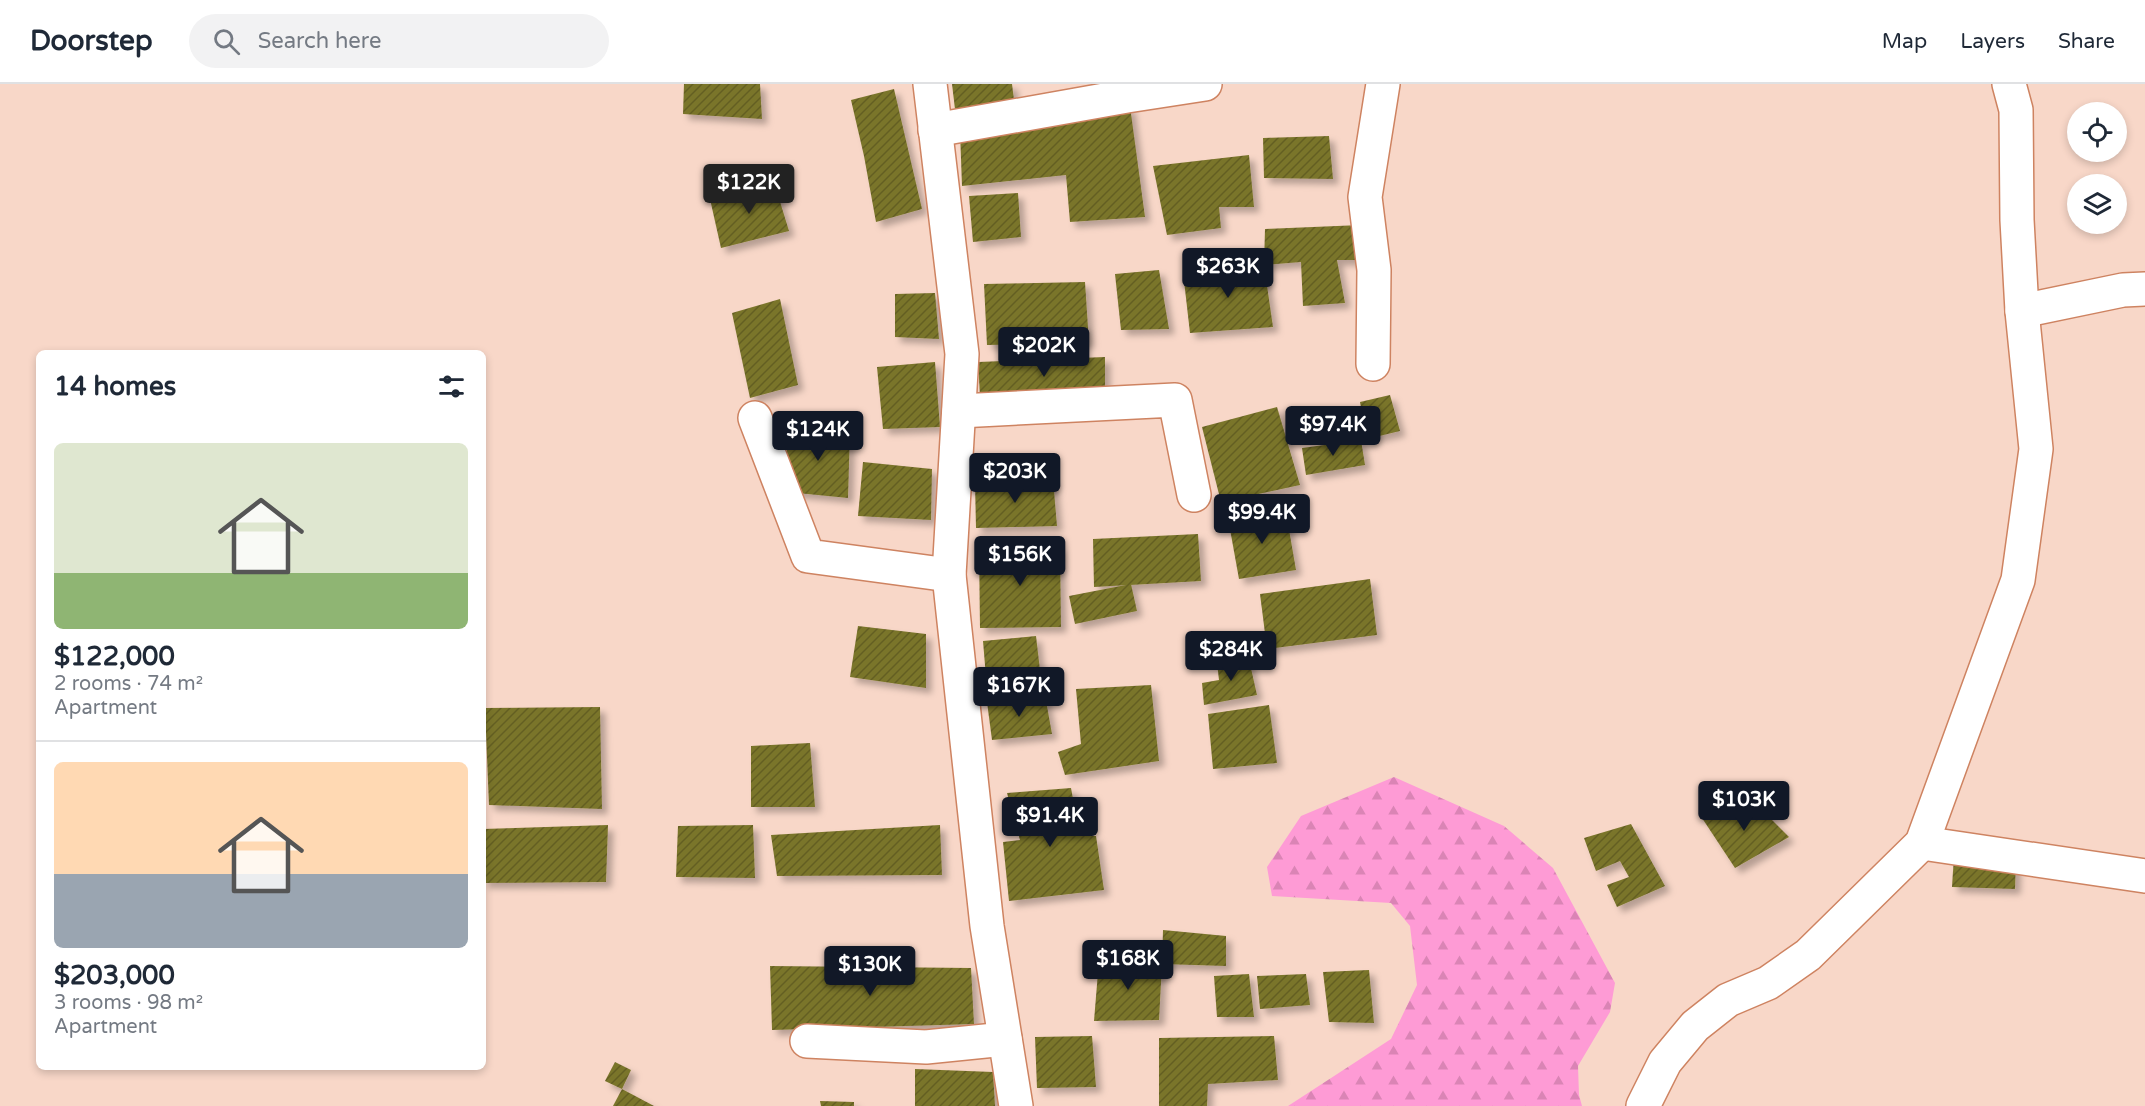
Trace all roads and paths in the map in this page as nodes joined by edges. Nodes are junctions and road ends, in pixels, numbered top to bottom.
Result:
1 (930, 84) edge
2 (1205, 84) edge
3 (1383, 84) edge
4 (2009, 84) edge
5 (935, 130) junction
6 (2145, 289) edge
7 (2022, 311) junction
8 (1373, 364) dead end
9 (959, 411) junction
10 (755, 418) dead end
11 (1194, 495) dead end
12 (949, 574) junction
13 (1922, 843) junction
14 (2145, 876) edge
15 (1005, 1040) junction
16 (807, 1041) dead end
17 (1016, 1106) edge
18 (1643, 1106) edge

1 - 5 street
2 - 5 street
3 - 8 street
4 - 7 street
5 - 9 street
6 - 7 street
7 - 13 street
9 - 11 street
9 - 12 street
10 - 12 street
12 - 15 street
13 - 14 street
13 - 18 street
15 - 16 street
15 - 17 street

